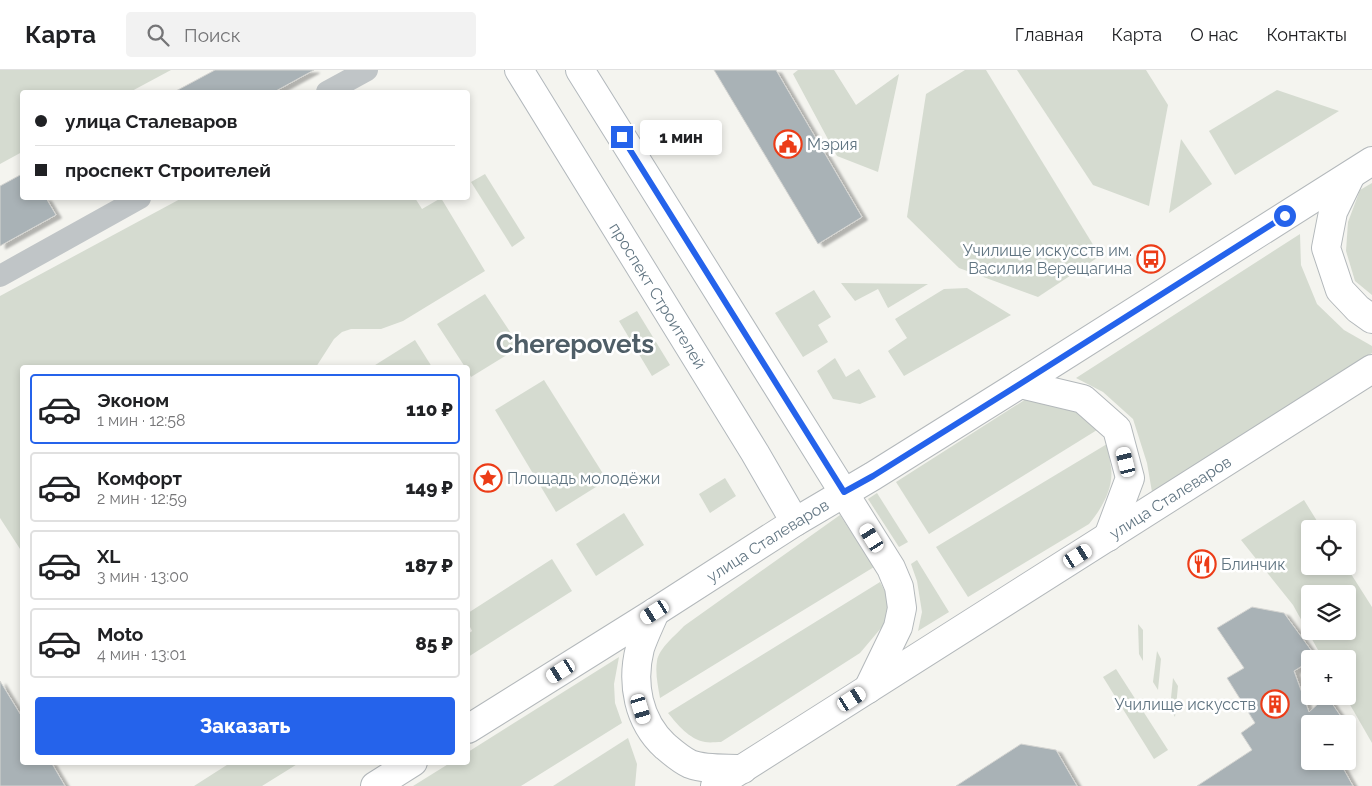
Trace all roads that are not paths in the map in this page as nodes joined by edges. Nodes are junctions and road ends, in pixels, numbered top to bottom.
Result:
1 (367, 70) edge
2 (519, 70) edge
3 (580, 70) edge
4 (331, 90) edge
5 (1361, 168) edge
6 (136, 200) edge
7 (0, 276) edge
8 (1372, 319) edge
9 (1372, 369) edge
10 (1020, 384) junction
11 (844, 492) junction
12 (795, 522) junction
13 (1108, 537) junction
14 (655, 612) junction
15 (868, 689) junction
16 (470, 728) edge
17 (408, 765) edge
18 (743, 769) junction
19 (375, 786) edge
20 (716, 786) edge

1 - 4 street
2 - 12 main road, проспект Строителей
3 - 11 main road
5 - 8 main road
5 - 10 main road, улица Сталеваров
6 - 7 street
9 - 13 main road, улица Сталеваров
10 - 11 main road, улица Сталеваров
10 - 13 main road
11 - 12 main road, улица Сталеваров
11 - 15 main road
12 - 14 main road, улица Сталеваров
13 - 15 main road, улица Сталеваров
14 - 16 main road, улица Сталеваров
14 - 18 main road
15 - 18 main road, улица Сталеваров
17 - 19 main road
18 - 20 main road, улица Сталеваров

